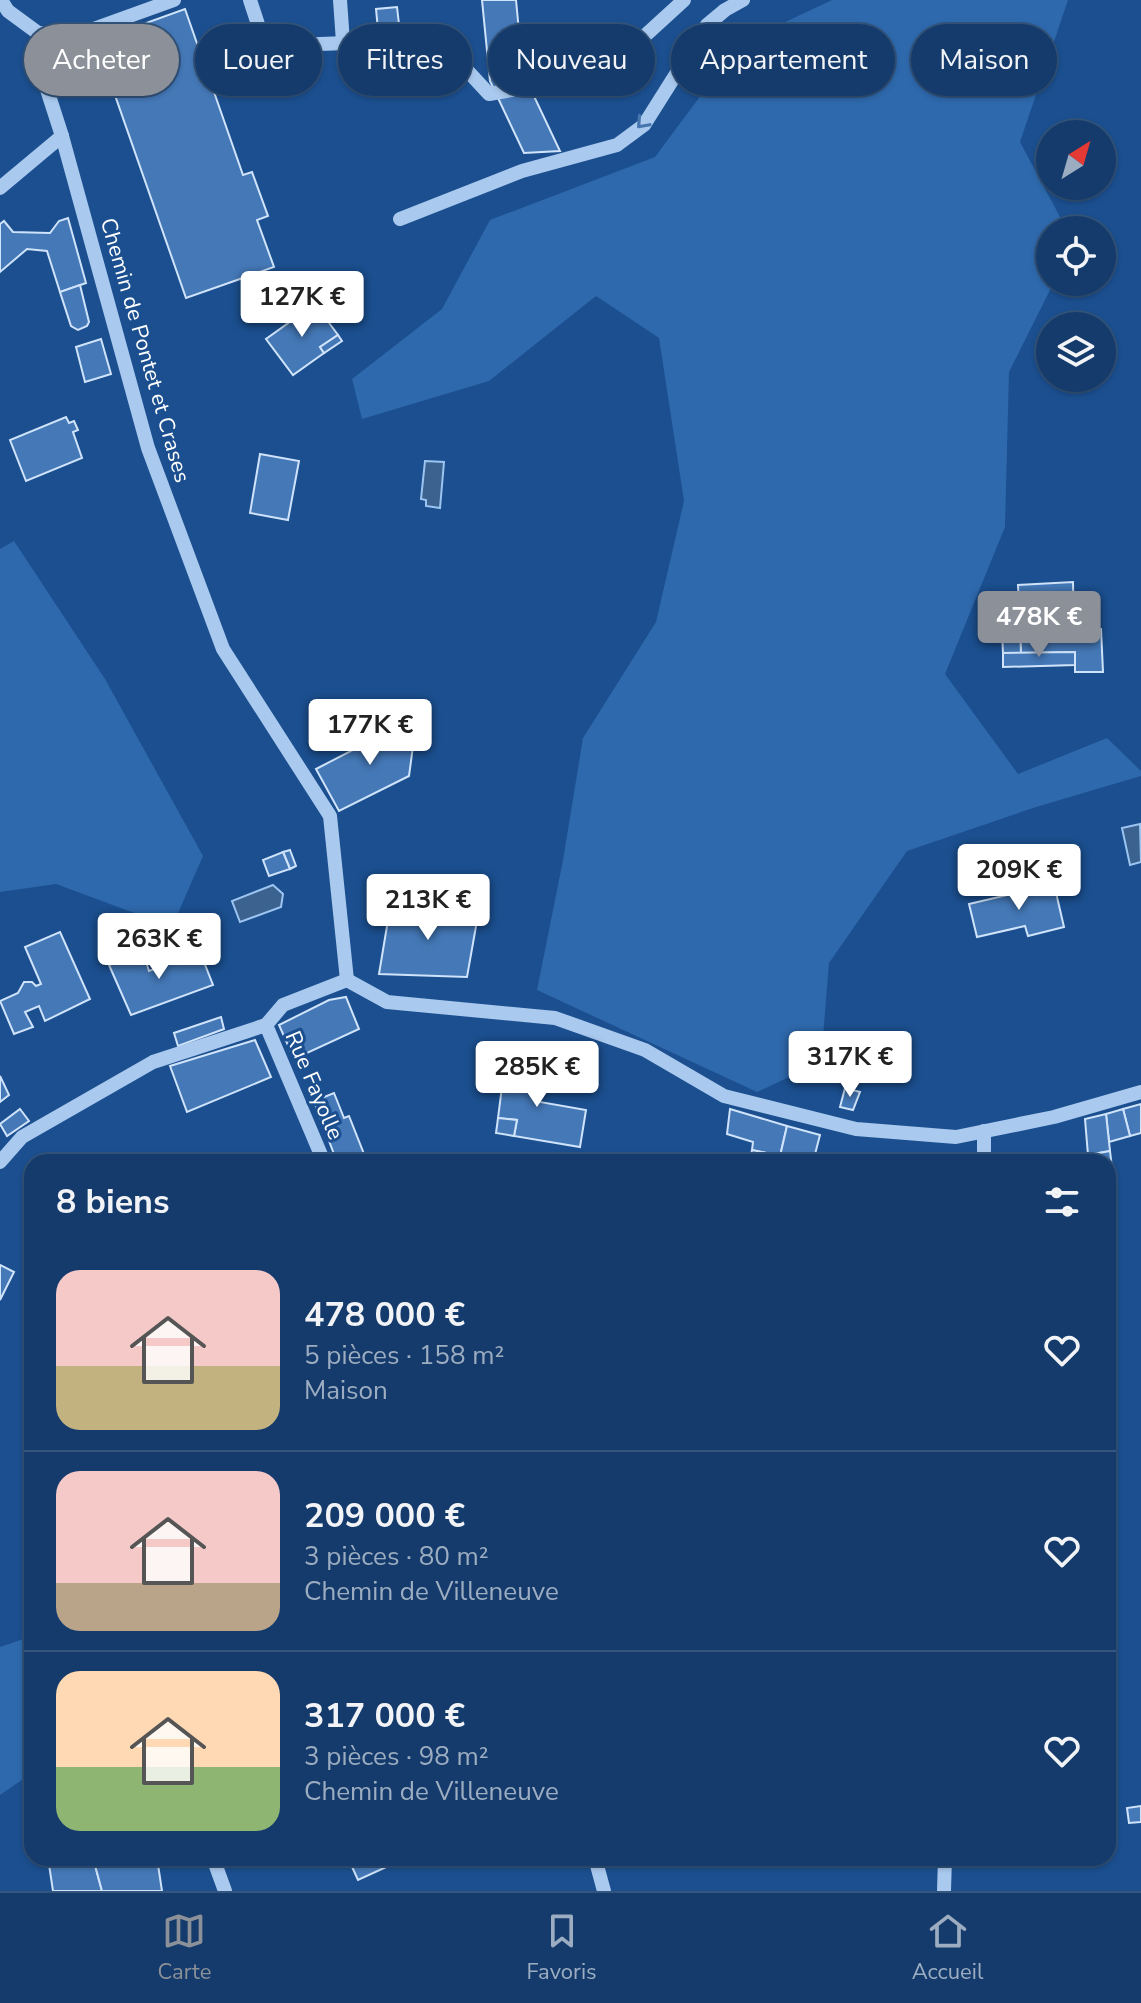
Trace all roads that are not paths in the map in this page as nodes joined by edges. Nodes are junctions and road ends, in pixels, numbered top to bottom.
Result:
1 (1, 0) edge
2 (174, 0) edge
3 (250, 0) edge
4 (340, 0) edge
5 (684, 0) edge
6 (743, 0) edge
7 (26, 24) edge
8 (107, 24) edge
9 (258, 24) edge
10 (342, 24) edge
11 (472, 76) edge
12 (49, 96) edge
13 (62, 136) junction
14 (0, 188) edge
15 (400, 219) dead end
16 (347, 980) junction
17 (266, 1025) junction
18 (1141, 1092) edge
19 (984, 1131) junction
20 (321, 1154) edge
21 (984, 1154) edge
22 (0, 1162) edge
23 (216, 1866) edge
24 (597, 1866) edge
25 (945, 1866) edge
26 (225, 1891) edge
27 (604, 1891) edge
28 (944, 1891) edge

1 - 7 street
2 - 8 street
3 - 9 street
4 - 10 street
5 - 11 street
6 -> 15 street
12 - 13 street, Chemin de Pontet et Crases
13 - 14 street
13 - 16 street, Chemin de Pontet et Crases
16 - 17 street
16 - 19 street
17 - 20 street, Rue Fayolle
17 - 22 street
18 - 19 street
19 - 21 street
23 - 26 street
24 - 27 street
25 - 28 street

